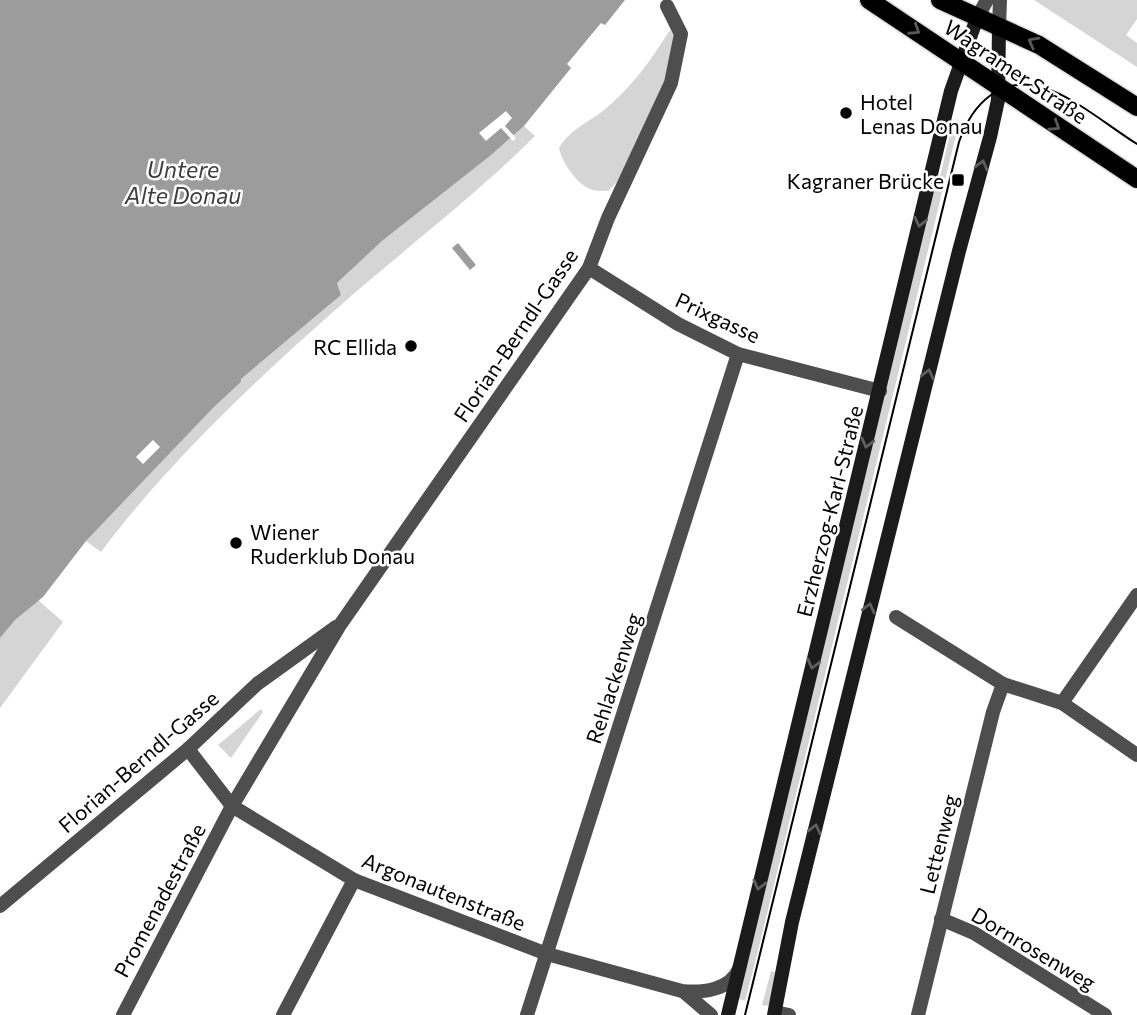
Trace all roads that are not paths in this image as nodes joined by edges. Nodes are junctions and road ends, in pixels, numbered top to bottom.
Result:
1 (869, 0) edge
2 (940, 0) edge
3 (987, 0) edge
4 (1000, 0) edge
5 (667, 6) dead end
6 (977, 18) junction
7 (999, 27) junction
8 (960, 61) junction
9 (999, 87) junction
10 (1137, 107) edge
11 (1137, 179) edge
12 (589, 268) junction
13 (738, 354) junction
14 (880, 391) junction
15 (1137, 595) edge
16 (896, 617) dead end
17 (340, 625) junction
18 (1003, 684) junction
19 (1062, 704) junction
20 (188, 749) junction
21 (1137, 755) edge
22 (232, 806) junction
23 (354, 880) junction
24 (0, 906) edge
25 (941, 919) junction
26 (547, 954) junction
27 (739, 968) junction
28 (682, 991) junction
29 (780, 1014) edge
30 (123, 1015) edge
31 (283, 1015) edge
32 (527, 1015) edge
33 (710, 1015) edge
34 (727, 1015) edge
35 (918, 1015) edge
36 (1105, 1015) edge

1 -> 8 main road, Wagramer Straße
2 - 6 main road, Wagramer Straße
3 - 6 street
4 - 7 street
5 - 12 street, Florian-Berndl-Gasse
6 - 7 main road, Wagramer Straße
6 - 8 main road, Erzherzog-Karl-Straße
7 - 9 main road
10 -> 7 main road, Wagramer Straße
8 - 9 main road, Wagramer Straße
8 -> 14 main road, Erzherzog-Karl-Straße
9 -> 11 main road, Wagramer Straße
29 -> 9 main road
12 - 13 street, Prixgasse
12 - 17 street, Florian-Berndl-Gasse
13 - 14 street, Prixgasse
13 - 26 street, Rehlackenweg
14 -> 27 main road, Erzherzog-Karl-Straße
15 - 19 street
16 - 18 street
17 - 20 street, Florian-Berndl-Gasse
17 - 22 street, Florian-Berndl-Gasse
18 - 19 street
18 - 25 street, Lettenweg
19 - 21 street
20 - 22 street, Argonautenstraße
20 - 24 street, Florian-Berndl-Gasse
22 - 23 street, Argonautenstraße
22 - 30 street, Promenadestraße
23 - 26 street, Argonautenstraße
23 - 31 street
25 - 35 street, Lettenweg
25 - 36 street, Dornrosenweg
26 - 28 street, Argonautenstraße
26 - 32 street, Rehlackenweg
27 - 28 street, Argonautenstraße
27 - 34 main road, Erzherzog-Karl-Straße
28 - 33 street, Argonautenstraße

